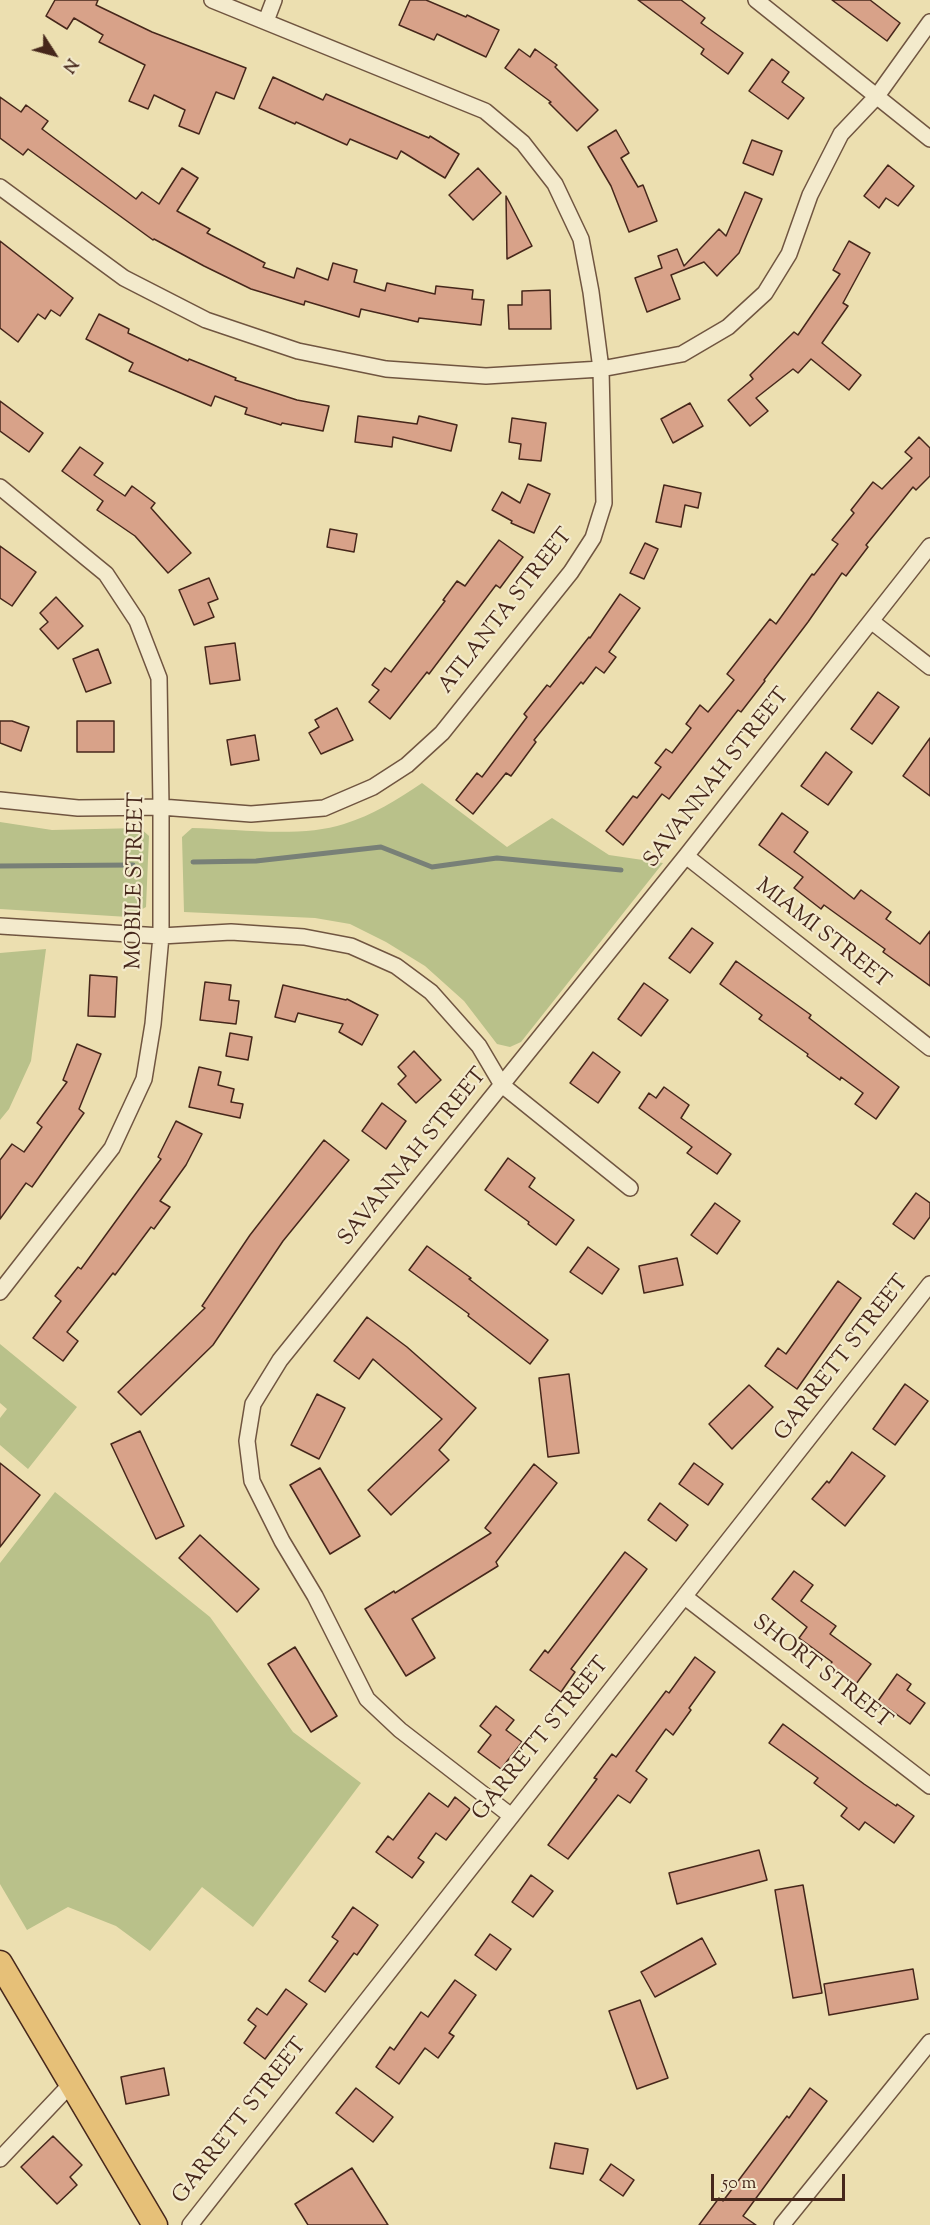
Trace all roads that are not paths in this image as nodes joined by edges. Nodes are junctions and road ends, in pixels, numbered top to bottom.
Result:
1 (212, 0) edge
2 (274, 0) edge
3 (756, 0) edge
4 (266, 21) junction
5 (930, 22) edge
6 (877, 96) junction
7 (930, 139) edge
8 (0, 186) edge
9 (601, 369) junction
10 (0, 487) edge
11 (930, 546) edge
12 (871, 621) junction
13 (930, 667) edge
14 (0, 800) edge
15 (161, 807) junction
16 (686, 856) junction
17 (0, 926) edge
18 (161, 936) junction
19 (930, 1048) edge
20 (502, 1085) junction
21 (630, 1188) dead end
22 (930, 1284) edge
23 (0, 1292) edge
24 (685, 1596) junction
25 (930, 1786) edge
26 (510, 1815) junction
27 (0, 1963) edge
28 (930, 2042) edge
29 (71, 2084) junction
30 (0, 2159) edge
31 (155, 2225) edge
32 (190, 2225) edge
33 (782, 2225) edge

1 - 4 street, ATLANTA STREET
2 - 4 street
3 - 6 street
4 - 9 street, ATLANTA STREET
5 - 6 street
6 - 7 street
6 - 9 street
8 - 9 street
9 - 15 street, ATLANTA STREET
10 - 15 street, MOBILE STREET
11 - 12 street, SAVANNAH STREET
12 - 13 street
12 - 16 street, SAVANNAH STREET
14 - 15 street, ATLANTA STREET
15 - 18 street, MOBILE STREET
16 - 19 street, MIAMI STREET
16 - 20 street, SAVANNAH STREET
17 - 18 street
18 - 20 street
18 - 23 street, MOBILE STREET
20 - 21 street
20 - 26 street, SAVANNAH STREET
22 - 24 street, GARRETT STREET
24 - 25 street, SHORT STREET
24 - 26 street, GARRETT STREET
26 - 32 street, GARRETT STREET
27 - 29 main road
28 - 33 street
29 - 30 street
29 - 31 main road

